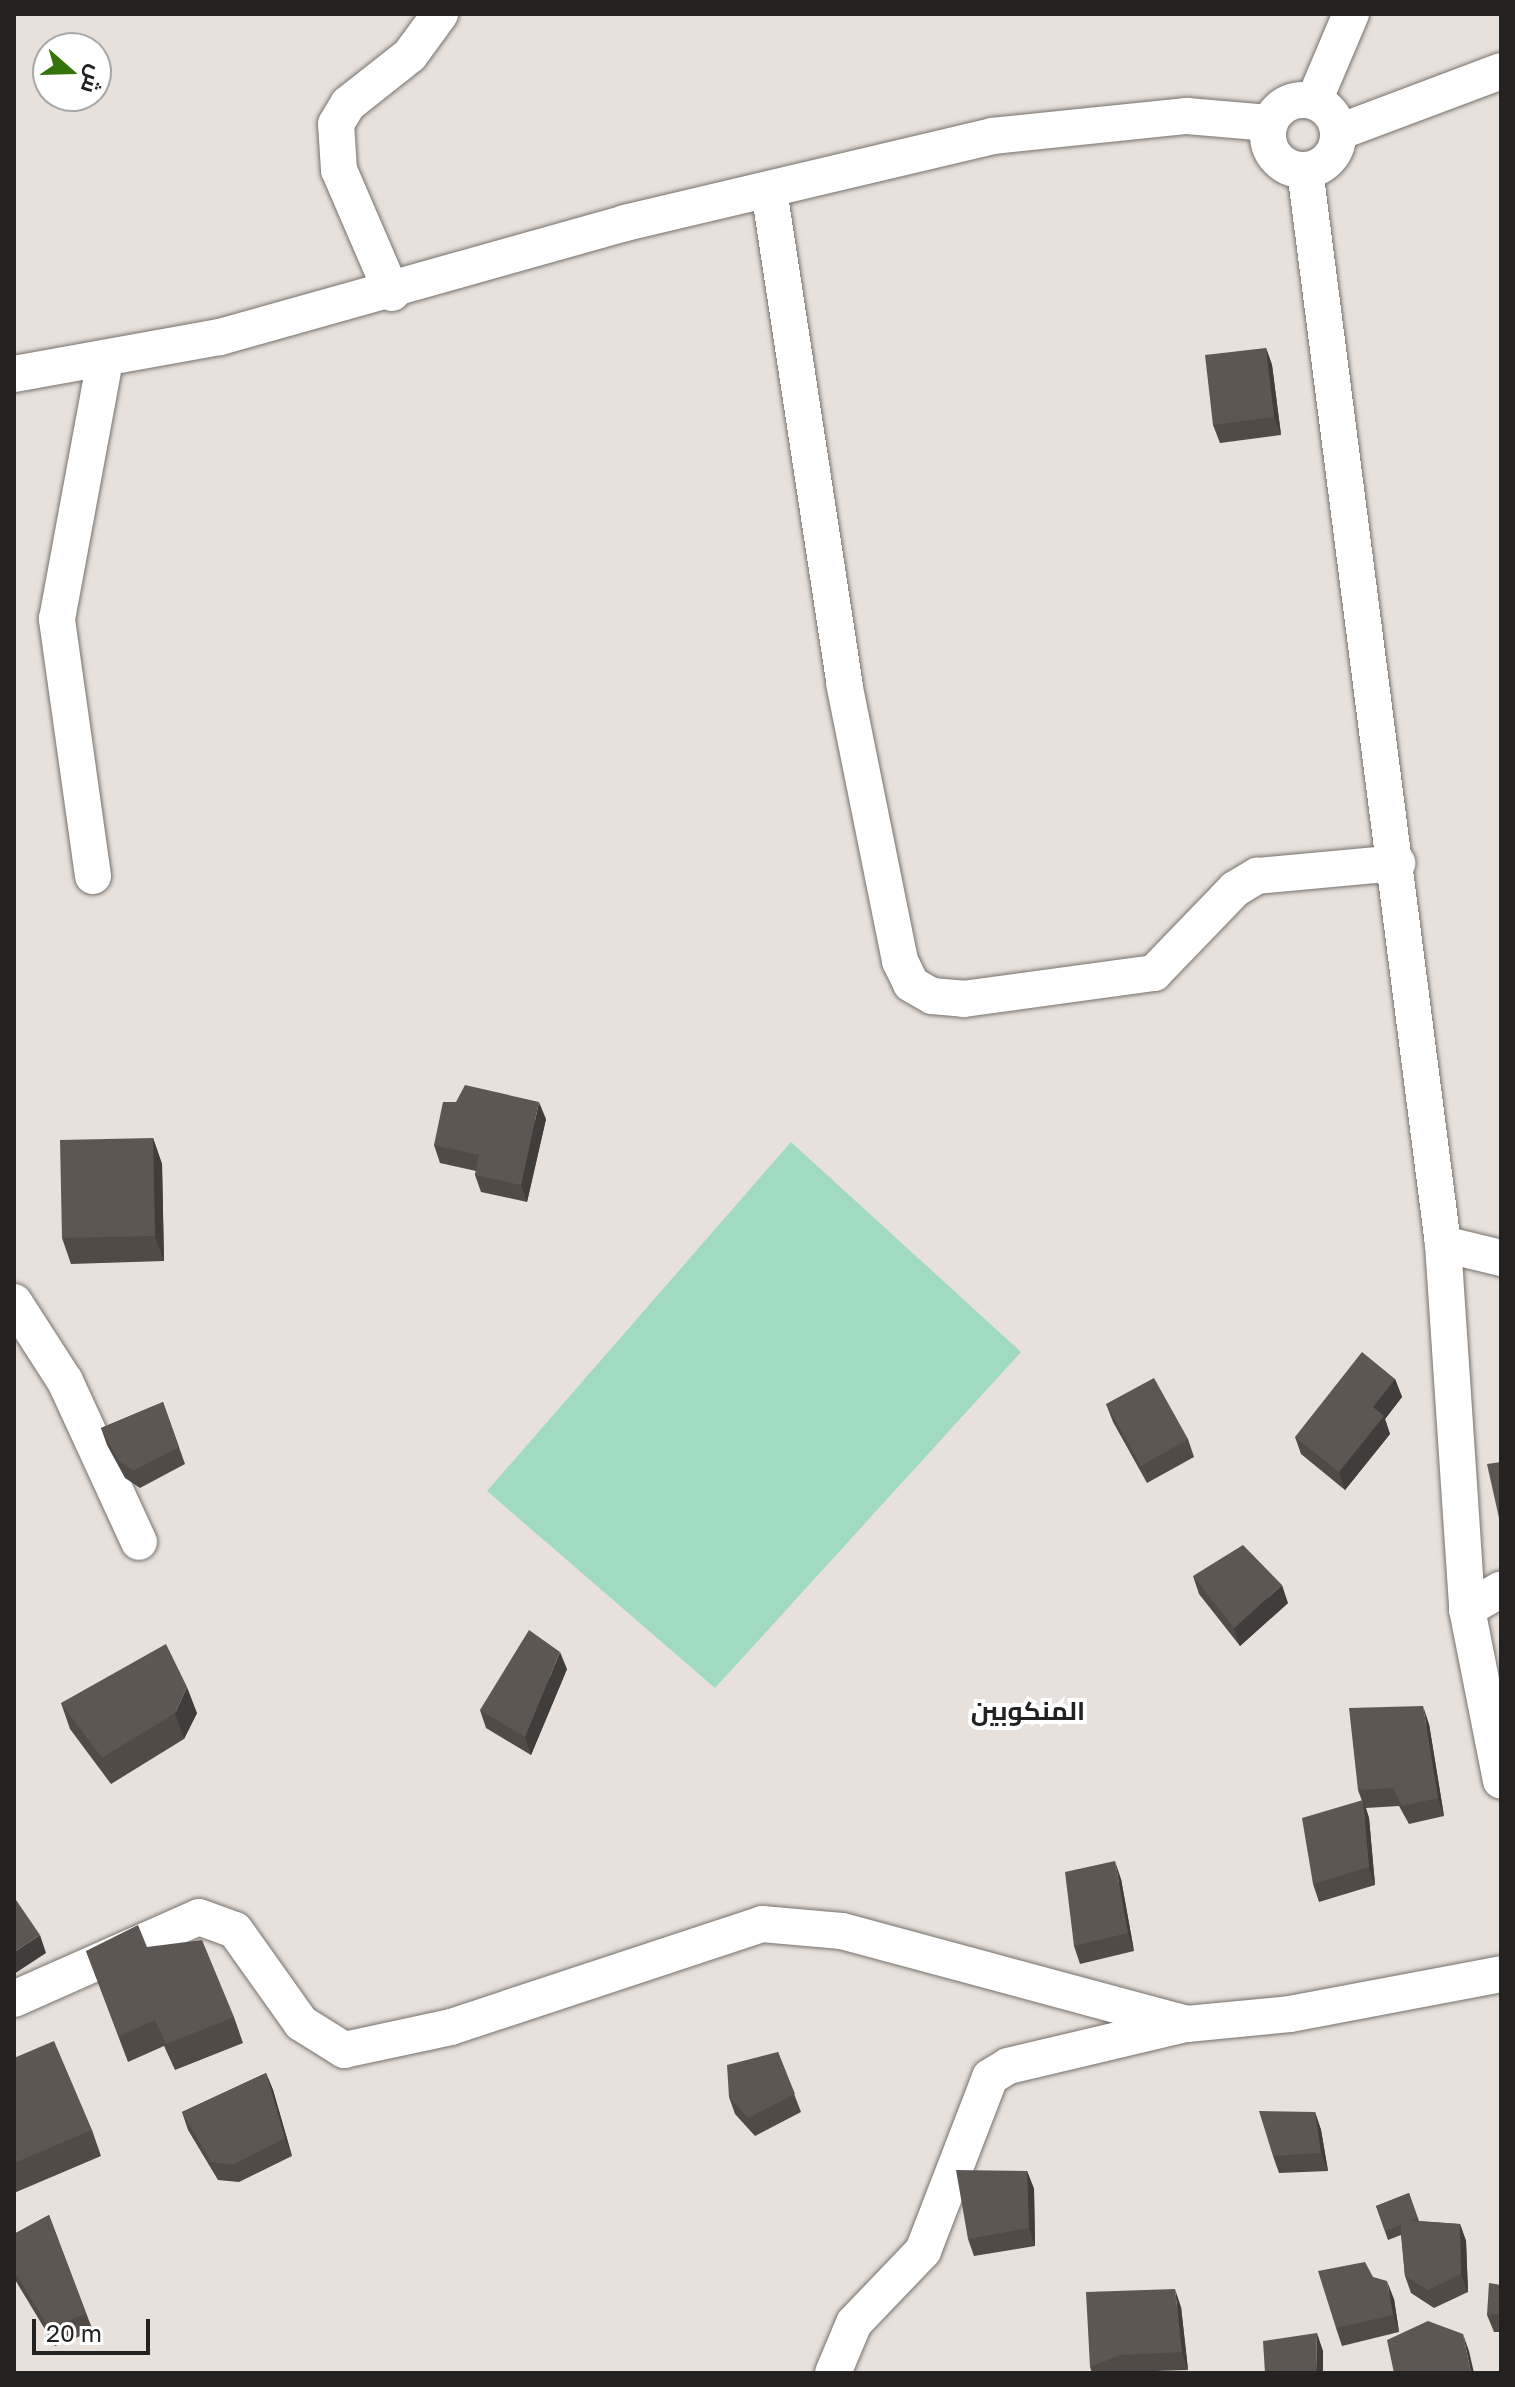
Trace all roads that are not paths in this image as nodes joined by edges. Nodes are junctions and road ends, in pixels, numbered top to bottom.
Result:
1 (440, 14) edge
2 (1351, 14) edge
3 (1501, 71) edge
4 (1314, 101) junction
5 (1269, 123) junction
6 (1339, 132) junction
7 (1305, 170) junction
8 (769, 190) junction
9 (392, 293) junction
10 (105, 361) junction
11 (14, 374) edge
12 (1397, 863) junction
13 (93, 876) dead end
14 (1443, 1244) junction
15 (1501, 1258) edge
16 (14, 1302) edge
17 (139, 1542) dead end
18 (1501, 1589) edge
19 (1467, 1609) junction
20 (1501, 1781) edge
21 (1501, 1974) edge
22 (14, 1999) edge
23 (1187, 2024) junction
24 (833, 2373) edge

1 - 9 street
2 - 4 street
3 - 6 street
4 - 5 street
4 - 6 street
5 - 7 street
5 - 8 street
6 - 7 street
7 - 12 street
8 - 9 street
8 - 12 street
9 - 10 street
10 - 11 street
10 - 13 street
12 - 14 street
14 - 15 street
14 - 19 street
16 - 17 street
18 - 19 street
19 - 20 street
21 - 23 street
22 - 23 street
23 - 24 street

